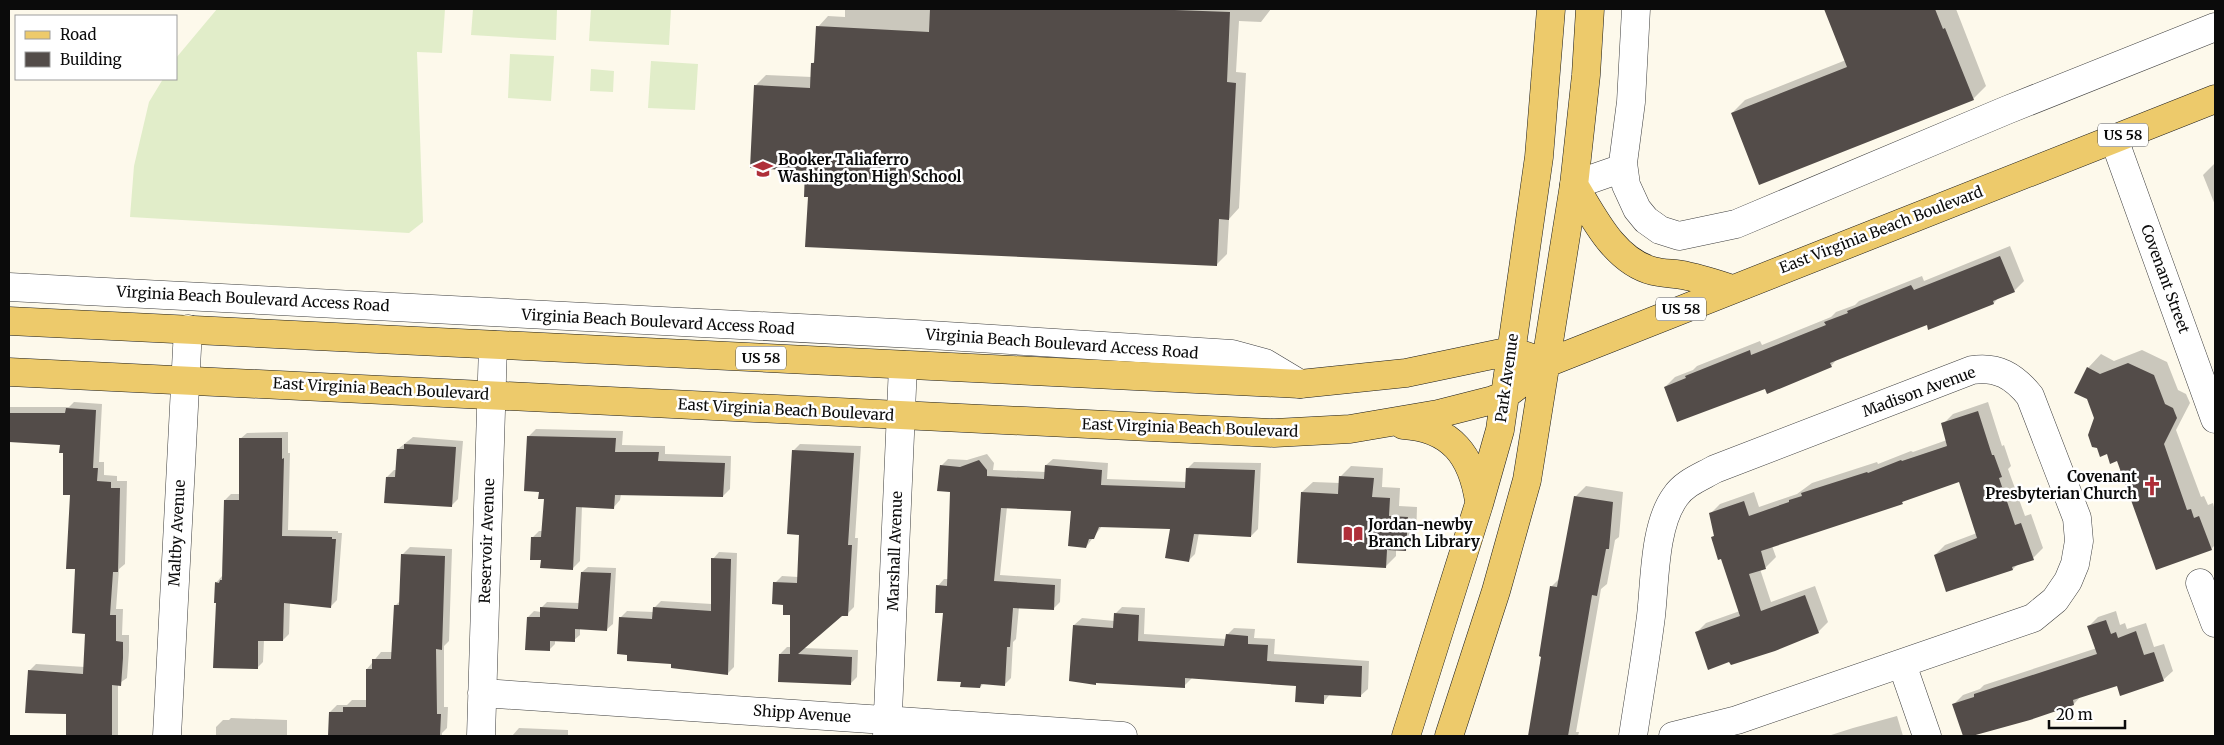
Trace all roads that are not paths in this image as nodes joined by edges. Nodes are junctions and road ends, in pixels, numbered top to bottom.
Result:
1 (1550, 9) edge
2 (1590, 9) edge
3 (1636, 9) edge
4 (2215, 27) edge
5 (2215, 99) edge
6 (2114, 139) junction
7 (1623, 168) junction
8 (1574, 185) junction
9 (9, 287) edge
10 (1732, 289) junction
11 (9, 321) edge
12 (188, 329) junction
13 (493, 345) junction
14 (1511, 351) junction
15 (1547, 363) junction
16 (903, 366) junction
17 (9, 372) edge
18 (185, 380) junction
19 (1300, 384) junction
20 (492, 395) junction
21 (1504, 396) junction
22 (901, 415) junction
23 (2215, 419) edge
24 (1382, 424) junction
25 (1479, 504) junction
26 (2200, 583) dead end
27 (2215, 622) edge
28 (1902, 664) junction
29 (482, 693) junction
30 (888, 728) edge
31 (167, 736) edge
32 (481, 736) edge
33 (1123, 736) edge
34 (1406, 736) edge
35 (1449, 736) edge
36 (1633, 736) edge
37 (1673, 736) edge
38 (1927, 736) edge

1 - 14 main road, Park Avenue
2 - 8 main road
3 - 7 street
4 - 7 street
5 - 6 main road, East Virginia Beach Boulevard / US 58
6 - 10 main road, East Virginia Beach Boulevard / US 58
6 - 23 street, Covenant Street
7 - 8 street
8 - 10 main road
8 - 15 main road
9 - 19 street, Virginia Beach Boulevard Access Road
10 - 15 main road, East Virginia Beach Boulevard / US 58
11 - 12 main road, US 58
12 - 13 main road, US 58
12 - 18 street, Maltby Avenue
13 - 16 main road, US 58
13 - 20 street, Reservoir Avenue
14 - 15 main road
14 - 19 main road, US 58
14 - 21 main road, Park Avenue
15 - 21 main road, East Virginia Beach Boulevard / US 58
15 - 35 main road
16 - 19 main road, US 58
16 - 22 street, Marshall Avenue
17 - 18 main road, East Virginia Beach Boulevard / US 58
18 - 20 main road, East Virginia Beach Boulevard / US 58
18 - 31 street, Maltby Avenue
20 - 22 main road, East Virginia Beach Boulevard / US 58
20 - 29 street, Reservoir Avenue
21 - 24 main road, East Virginia Beach Boulevard / US 58
21 - 25 main road, Park Avenue
22 - 24 main road, East Virginia Beach Boulevard / US 58
22 - 30 street, Marshall Avenue
24 - 25 main road
25 - 34 main road, Park Avenue
26 - 27 street
28 - 36 street, Madison Avenue
28 - 37 street, Madison Avenue
28 - 38 street
29 - 30 street, Shipp Avenue
29 - 32 street, Reservoir Avenue
30 - 33 street, Shipp Avenue

